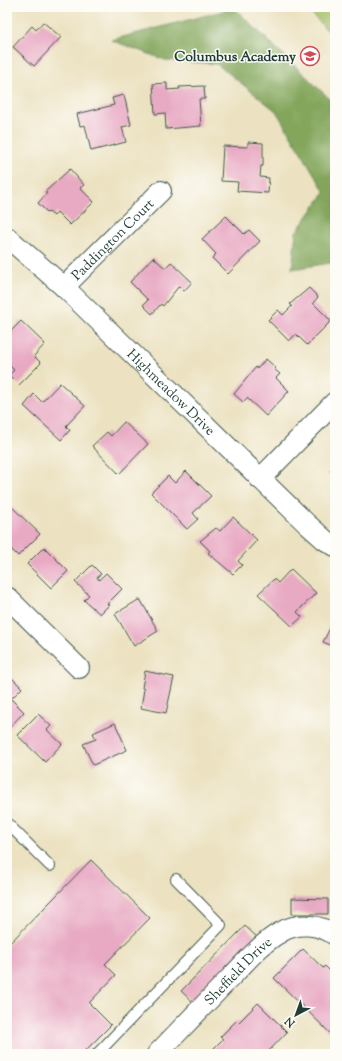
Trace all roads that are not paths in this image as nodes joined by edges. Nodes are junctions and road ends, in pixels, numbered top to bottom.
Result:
1 (161, 191) dead end
2 (7, 237) edge
3 (64, 287) junction
4 (335, 402) edge
5 (260, 479) junction
6 (335, 546) edge
7 (7, 597) edge
8 (79, 668) dead end
9 (7, 823) edge
10 (50, 866) dead end
11 (176, 878) dead end
12 (335, 935) edge
13 (97, 1054) edge
14 (158, 1054) edge

1 - 3 street, Paddington Court
2 - 3 street, Highmeadow Drive
3 - 5 street, Highmeadow Drive
4 - 5 street
5 - 6 street, Highmeadow Drive
7 - 8 street
9 - 10 lane
11 - 13 lane
12 - 14 street, Sheffield Drive

